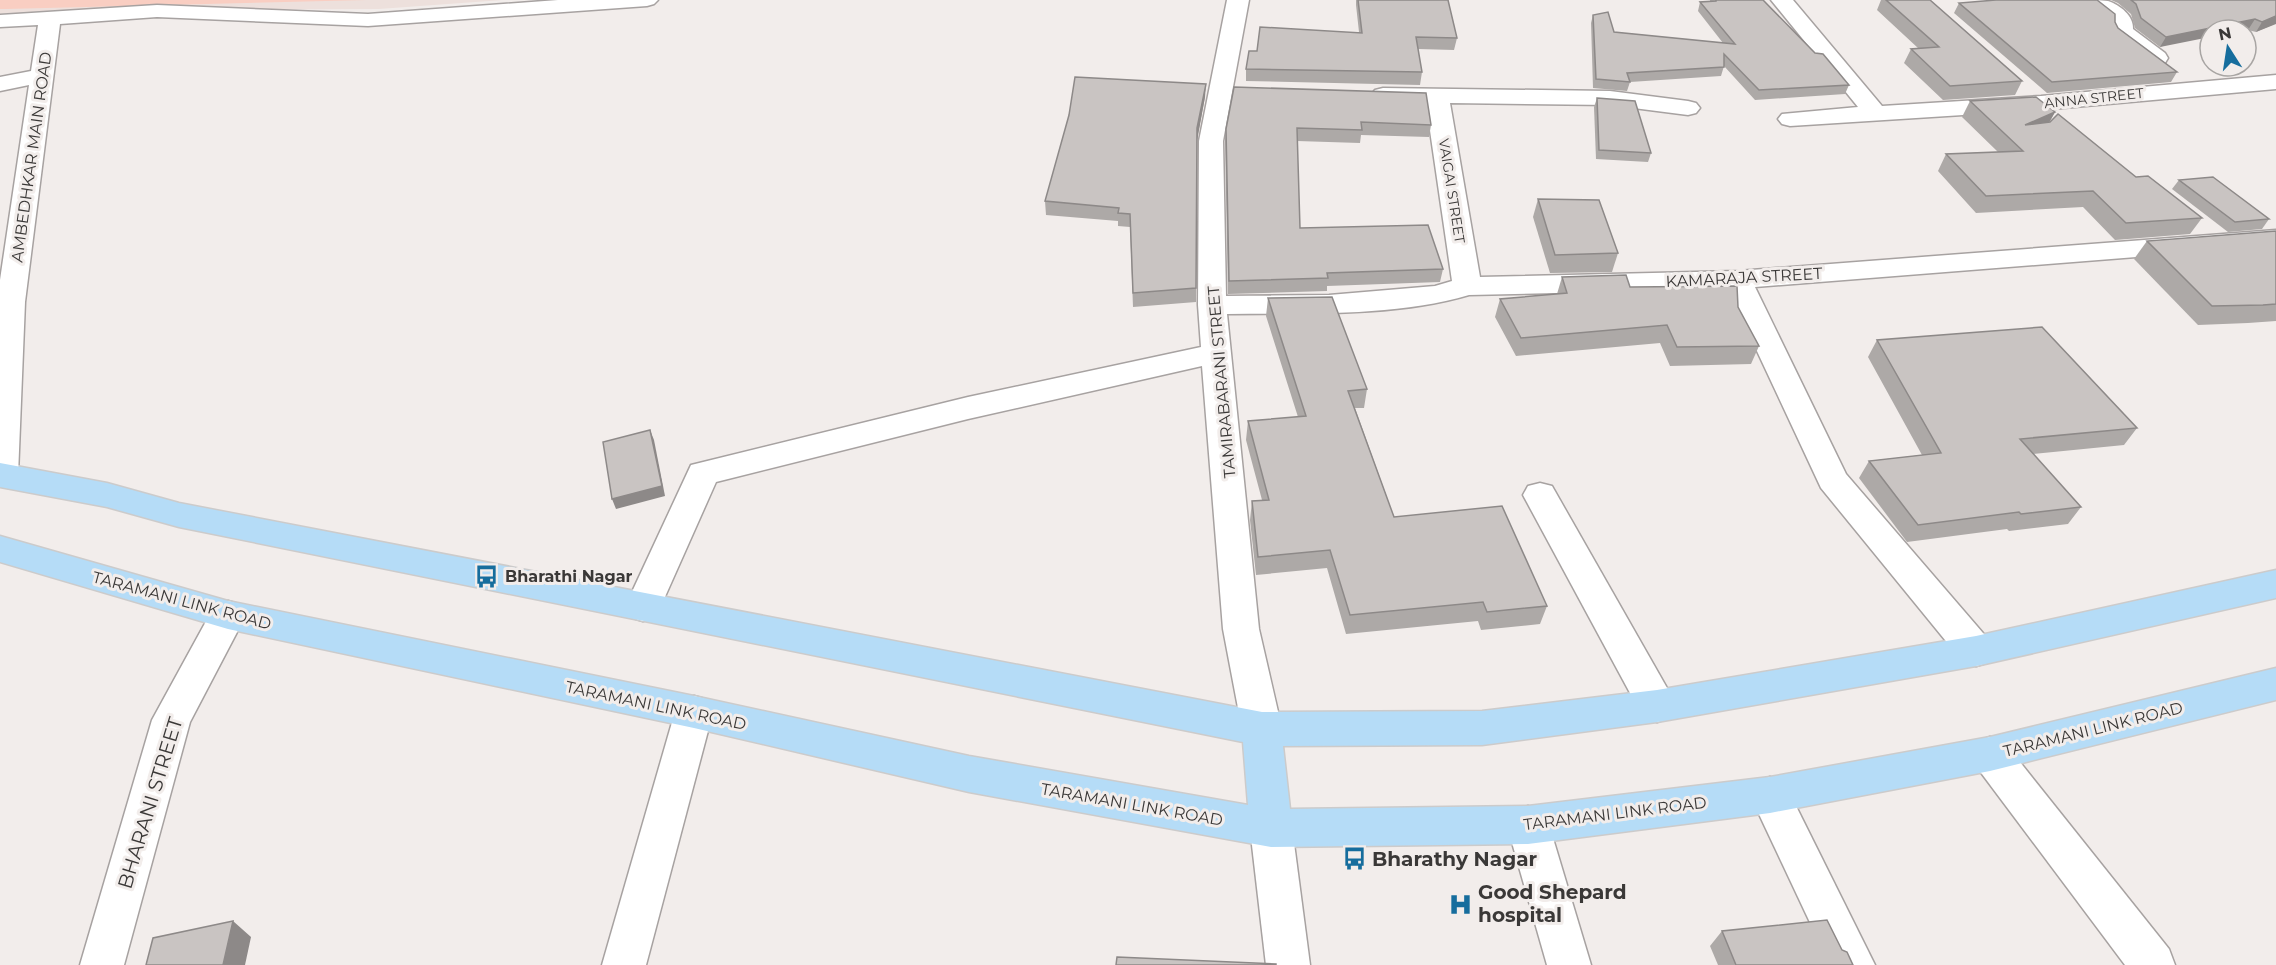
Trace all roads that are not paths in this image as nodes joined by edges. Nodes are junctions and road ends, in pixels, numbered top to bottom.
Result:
1 (647, 0) edge
2 (1238, 0) edge
3 (1782, 0) edge
4 (2093, 0) edge
5 (50, 19) junction
6 (0, 21) edge
7 (42, 75) junction
8 (2016, 81) edge
9 (2276, 82) edge
10 (0, 84) edge
11 (2197, 88) junction
12 (1365, 94) edge
13 (1437, 96) junction
14 (2041, 103) junction
15 (1688, 108) dead end
16 (1876, 114) junction
17 (1790, 119) dead end
18 (2068, 124) edge
19 (27, 182) junction
20 (0, 189) edge
21 (2195, 222) edge
22 (2276, 238) edge
23 (2222, 243) junction
24 (1738, 280) junction
25 (1467, 286) junction
26 (5, 303) edge
27 (1212, 305) junction
28 (1218, 353) junction
29 (1, 475) edge
30 (1540, 495) dead end
31 (0, 549) edge
32 (2276, 584) edge
33 (643, 607) junction
34 (228, 615) junction
35 (1976, 651) junction
36 (2276, 684) edge
37 (1657, 706) junction
38 (694, 712) junction
39 (1262, 729) junction
40 (1990, 754) junction
41 (1770, 795) junction
42 (1527, 825) junction
43 (1271, 828) junction
44 (102, 965) edge
45 (624, 965) edge
46 (1288, 965) edge
47 (1569, 965) edge
48 (1853, 965) edge
49 (2153, 965) edge

1 - 5 street
2 - 27 street, TAMIRABARANI STREET
3 - 16 street
4 - 11 street
5 - 6 street
5 - 7 street, AMBEDHKAR MAIN ROAD
7 - 10 street
7 - 19 street, AMBEDHKAR MAIN ROAD
8 - 14 street
9 - 11 street, ANNA STREET
11 - 14 street, ANNA STREET
12 - 13 street
13 - 15 street
13 - 25 street, VAIGAI STREET
14 - 16 street, ANNA STREET
14 - 18 street
16 - 17 street, ANNA STREET
19 - 20 street
19 - 26 street, AMBEDHKAR MAIN ROAD
21 - 23 street
22 - 23 street, KAMARAJA STREET
23 - 24 street, KAMARAJA STREET
24 - 25 street, KAMARAJA STREET
24 - 35 street
25 - 27 street, KAMARAJA STREET
26 - 29 street, AMBEDHKAR MAIN ROAD
27 - 28 street, TAMIRABARANI STREET
28 - 33 street
28 - 39 street, TAMIRABARANI STREET
29 - 33 main road
30 - 37 street
31 - 34 main road, TARAMANI LINK ROAD
32 - 35 main road
33 - 39 main road
34 - 38 main road, TARAMANI LINK ROAD
34 - 44 street, BHARANI STREET
35 - 37 main road
36 - 40 main road, TARAMANI LINK ROAD
37 - 39 main road
38 - 43 main road, TARAMANI LINK ROAD
38 - 45 street
39 - 43 main road
40 - 41 main road, TARAMANI LINK ROAD
40 - 49 street
41 - 42 main road, TARAMANI LINK ROAD
41 - 48 street
42 - 43 main road, TARAMANI LINK ROAD
42 - 47 street
43 - 46 street

